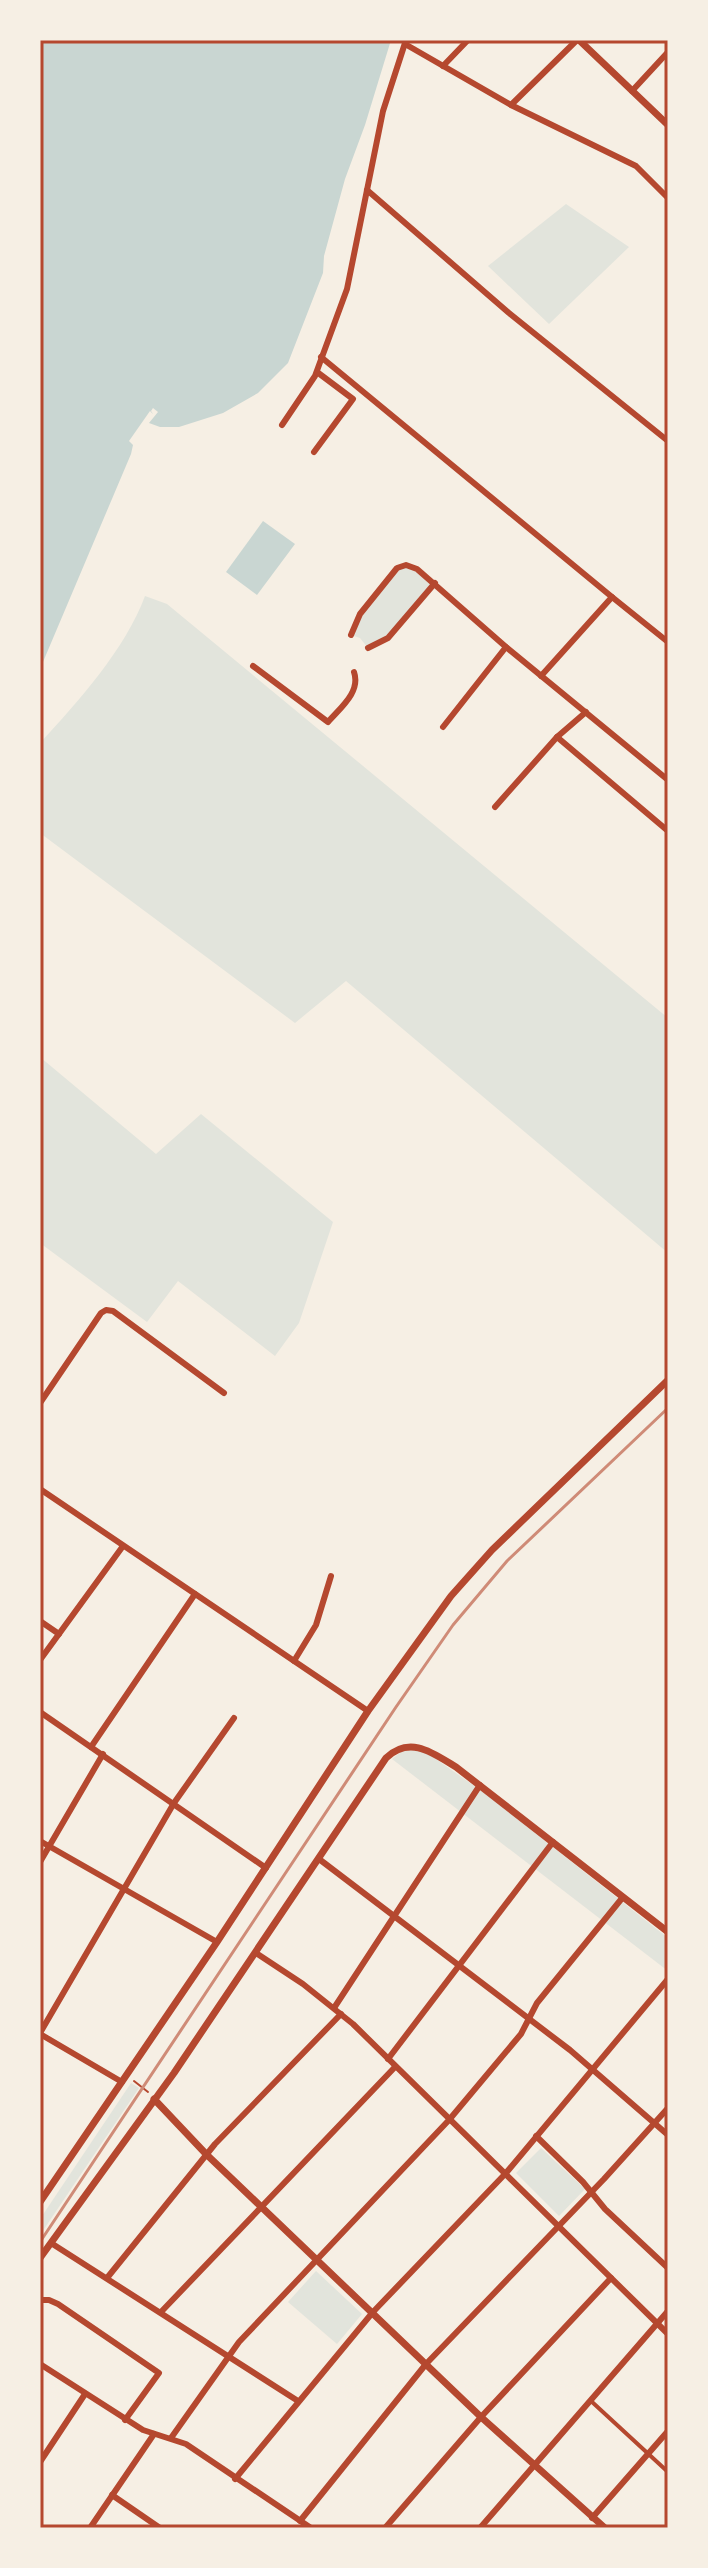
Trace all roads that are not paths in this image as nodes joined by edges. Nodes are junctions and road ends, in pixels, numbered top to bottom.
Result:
1 (468, 40) edge
2 (578, 40) edge
3 (405, 42) edge
4 (668, 52) edge
5 (443, 66) junction
6 (632, 91) junction
7 (511, 105) junction
8 (668, 125) edge
9 (367, 190) junction
10 (668, 198) edge
11 (321, 357) junction
12 (317, 372) junction
13 (282, 425) dead end
14 (668, 441) edge
15 (314, 452) dead end
16 (435, 583) junction
17 (612, 597) junction
18 (351, 635) dead end
19 (668, 642) edge
20 (506, 647) junction
21 (368, 648) dead end
22 (253, 666) dead end
23 (354, 672) dead end
24 (541, 676) junction
25 (586, 712) junction
26 (443, 727) dead end
27 (557, 737) junction
28 (668, 780) edge
29 (495, 807) dead end
30 (668, 831) edge
31 (668, 1380) edge
32 (224, 1393) dead end
33 (40, 1403) edge
34 (40, 1489) edge
35 (123, 1546) junction
36 (331, 1576) dead end
37 (195, 1594) junction
38 (40, 1621) edge
39 (59, 1634) junction
40 (40, 1660) edge
41 (294, 1661) junction
42 (368, 1711) junction
43 (40, 1712) edge
44 (234, 1718) dead end
45 (91, 1747) junction
46 (103, 1754) junction
47 (480, 1785) junction
48 (174, 1803) junction
49 (40, 1841) edge
50 (553, 1842) junction
51 (49, 1846) junction
52 (319, 1859) junction
53 (40, 1862) edge
54 (266, 1868) junction
55 (124, 1889) junction
56 (623, 1897) junction
57 (393, 1915) junction
58 (668, 1932) edge
59 (217, 1942) junction
60 (256, 1953) junction
61 (460, 1965) junction
62 (668, 1979) edge
63 (334, 2008) junction
64 (341, 2014) junction
65 (529, 2019) junction
66 (40, 2034) edge
67 (388, 2059) junction
68 (395, 2067) junction
69 (592, 2068) junction
70 (125, 2079) junction
71 (154, 2099) junction
72 (668, 2108) edge
73 (449, 2120) junction
74 (655, 2123) junction
75 (668, 2135) edge
76 (536, 2136) junction
77 (206, 2154) junction
78 (506, 2173) junction
79 (591, 2192) junction
80 (40, 2202) edge
81 (261, 2207) junction
82 (558, 2225) junction
83 (51, 2243) junction
84 (40, 2258) edge
85 (317, 2259) junction
86 (668, 2268) edge
87 (107, 2278) junction
88 (611, 2278) junction
89 (40, 2300) edge
90 (375, 2309) junction
91 (668, 2311) edge
92 (161, 2312) junction
93 (657, 2323) junction
94 (668, 2334) edge
95 (228, 2356) junction
96 (40, 2364) edge
97 (426, 2364) junction
98 (85, 2394) junction
99 (298, 2401) junction
100 (591, 2401) junction
101 (481, 2417) junction
102 (125, 2420) junction
103 (668, 2431) edge
104 (154, 2434) junction
105 (171, 2438) junction
106 (648, 2453) junction
107 (40, 2462) edge
108 (533, 2466) junction
109 (668, 2472) edge
110 (235, 2479) junction
111 (112, 2495) junction
112 (592, 2518) junction
113 (300, 2521) junction
114 (90, 2528) edge
115 (160, 2528) edge
116 (309, 2528) edge
117 (385, 2528) edge
118 (480, 2528) edge
119 (605, 2528) edge

1 - 5 street
2 - 6 street
2 - 7 street
3 - 5 street
3 - 9 street
4 - 6 street
5 - 7 street
6 - 8 street
7 - 10 street
9 - 11 street
9 - 14 street
11 - 12 street
11 - 17 street
12 - 13 street
12 - 15 street
16 - 18 street
16 - 20 street
16 - 21 street
17 - 19 street
17 - 24 street
20 - 24 street
20 - 26 street
22 - 23 street
24 - 25 street
25 - 27 street
25 - 28 street
27 - 29 street
27 - 30 street
31 - 42 street
32 - 33 street
34 - 35 street
35 - 37 street
35 - 39 street
36 - 41 street
37 - 41 street
37 - 45 street
38 - 39 street
39 - 40 street
41 - 42 street
42 - 54 street
43 - 45 street
44 - 48 street
45 - 46 street
46 - 48 street
46 - 51 street
47 - 50 street
47 - 52 street
47 - 57 street
48 - 54 street
48 - 55 street
49 - 51 street
50 - 56 street
50 - 61 street
51 - 53 street
51 - 55 street
52 - 57 street
52 - 60 street
54 - 59 street
55 - 59 street
55 - 66 street
56 - 58 street
56 - 65 street
57 - 61 street
57 - 63 street
59 - 70 street
60 - 63 street
60 - 71 street
61 - 65 street
61 - 67 street
62 - 69 street
63 - 64 street
64 - 67 street
64 - 77 street
65 - 69 street
65 - 73 street
66 - 70 street
67 - 68 street
68 - 73 street
68 - 81 street
69 - 74 street
69 - 76 street
70 - 80 street
71 - 77 street
71 - 83 street
72 - 74 street
73 - 78 street
73 - 85 street
74 - 75 street
74 - 79 street
76 - 78 street
76 - 79 street
77 - 81 street
77 - 87 street
78 - 82 street
78 - 90 street
79 - 82 street
79 - 86 street
81 - 85 street
81 - 92 street
82 - 88 street
82 - 97 street
83 - 84 street
83 - 87 street
85 - 90 street
85 - 95 street
87 - 92 street
88 - 93 street
88 - 101 street
89 - 102 street
90 - 97 street
90 - 99 street
91 - 93 street
92 - 95 street
93 - 94 street
93 - 100 street
95 - 99 street
95 - 105 street
96 - 98 street
97 - 101 street
97 - 113 street
98 - 102 street
98 - 107 street
99 - 110 street
100 - 106 street
100 - 108 street
101 - 108 street
101 - 117 street
102 - 104 street
103 - 106 street
104 - 105 street
104 - 111 street
105 - 110 street
106 - 109 street
106 - 112 street
108 - 112 street
108 - 118 street
110 - 113 street
111 - 114 street
111 - 115 street
112 - 119 street
113 - 116 street

